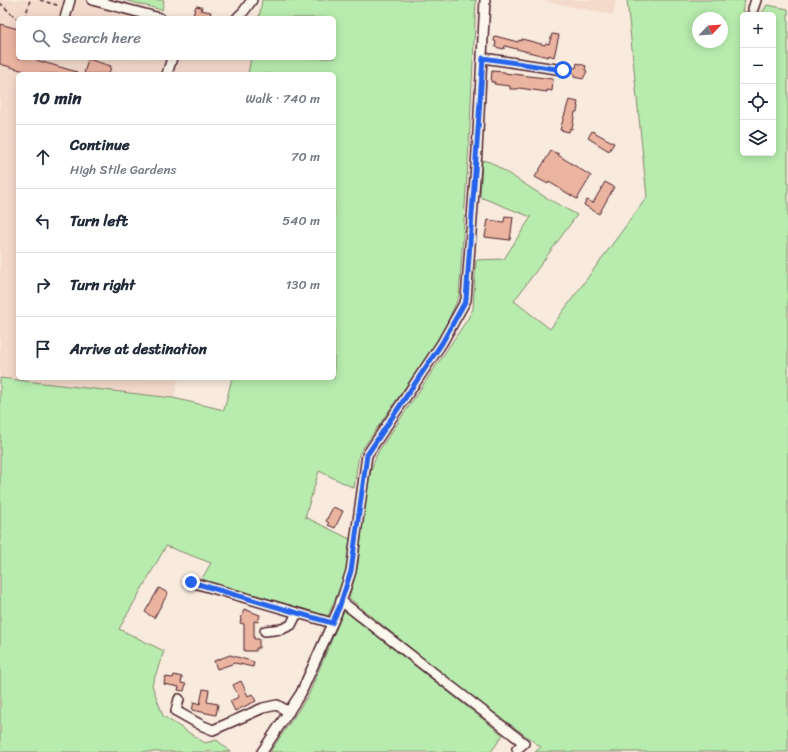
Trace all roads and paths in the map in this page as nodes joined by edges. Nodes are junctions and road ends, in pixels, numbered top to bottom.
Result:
1 (30, 0) edge
2 (40, 0) edge
3 (92, 0) edge
4 (252, 0) edge
5 (486, 0) edge
6 (0, 3) edge
7 (67, 4) edge
8 (26, 16) edge
9 (65, 16) edge
10 (152, 16) edge
11 (239, 16) edge
12 (16, 18) edge
13 (483, 58) junction
14 (171, 60) edge
15 (563, 70) dead end
16 (168, 72) edge
17 (191, 582) dead end
18 (341, 601) junction
19 (297, 613) junction
20 (332, 623) junction
21 (265, 631) dead end
22 (179, 699) dead end
23 (289, 712) junction
24 (517, 749) dead end
25 (262, 752) edge

1 - 8 path
2 - 7 path
3 - 10 street
4 - 11 street
5 - 13 street
6 - 12 path
7 - 9 street
13 - 15 street
13 - 18 street
14 - 16 street
17 - 19 street
18 - 20 street
18 - 24 street
19 - 20 street
19 - 21 street
20 - 23 street
22 - 23 street
23 - 25 street

